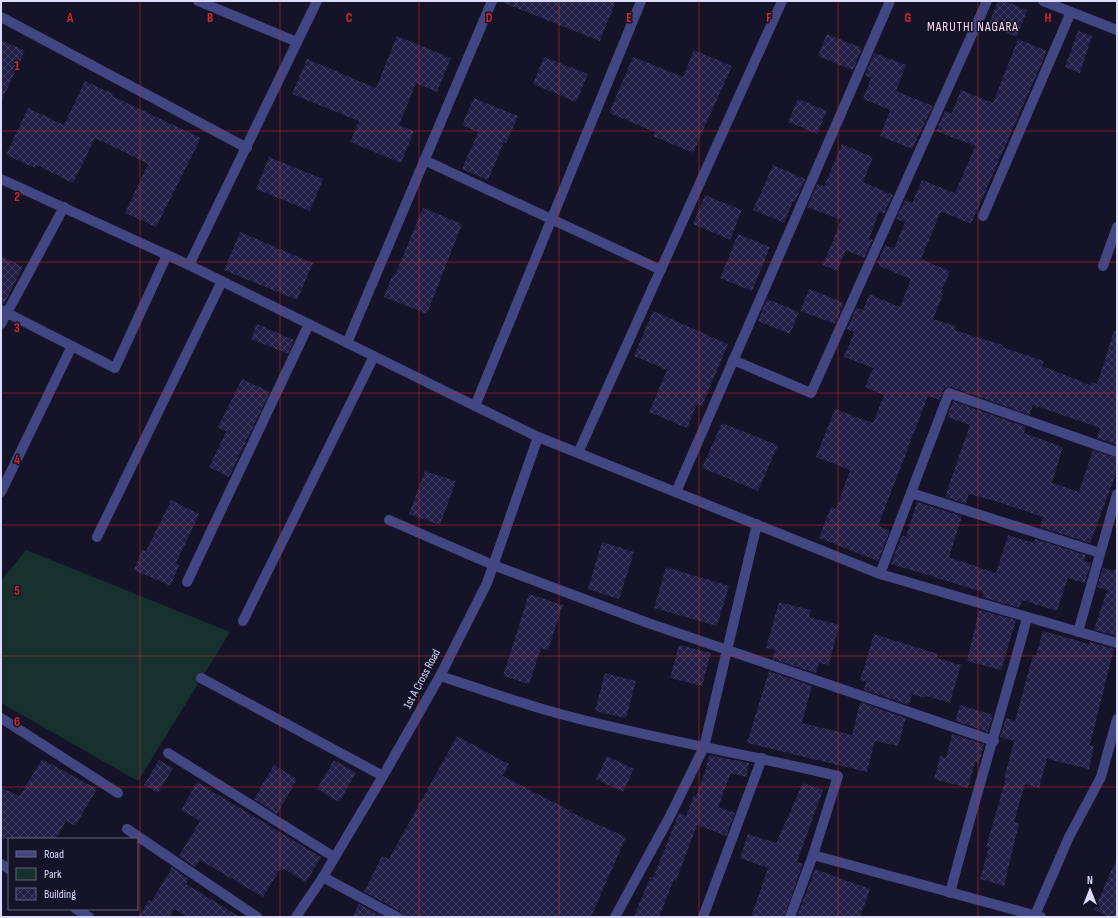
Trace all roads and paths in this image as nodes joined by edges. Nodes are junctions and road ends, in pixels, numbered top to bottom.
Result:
1 (198, 1) edge
2 (317, 1) edge
3 (492, 1) edge
4 (642, 1) edge
5 (782, 1) edge
6 (890, 1) edge
7 (987, 1) edge
8 (1043, 1) edge
9 (1071, 12) junction
10 (1, 17) edge
11 (1117, 30) edge
12 (297, 42) junction
13 (247, 148) junction
14 (424, 160) junction
15 (1, 179) edge
16 (64, 207) junction
17 (983, 216) dead end
18 (552, 218) junction
19 (1117, 227) edge
20 (167, 255) junction
21 (189, 265) junction
22 (1102, 266) dead end
23 (661, 270) junction
24 (222, 281) junction
25 (4, 312) edge
26 (1, 324) edge
27 (309, 324) junction
28 (346, 343) junction
29 (72, 346) junction
30 (374, 356) junction
31 (734, 360) junction
32 (475, 406) junction
33 (538, 437) junction
34 (1117, 452) edge
35 (578, 453) junction
36 (1, 492) edge
37 (676, 492) junction
38 (911, 493) junction
39 (1117, 494) edge
40 (388, 520) dead end
41 (757, 524) junction
42 (97, 537) dead end
43 (1100, 553) junction
44 (493, 565) junction
45 (880, 574) junction
46 (187, 582) dead end
47 (1028, 618) junction
48 (243, 621) dead end
49 (1078, 632) junction
50 (1117, 643) edge
51 (726, 648) junction
52 (440, 676) junction
53 (201, 678) dead end
54 (1, 718) edge
55 (1117, 720) edge
56 (994, 741) junction
57 (704, 747) junction
58 (168, 753) dead end
59 (762, 758) junction
60 (383, 776) junction
61 (118, 793) dead end
62 (127, 829) dead end
63 (813, 855) junction
64 (334, 857) junction
65 (323, 877) junction
66 (950, 893) junction
67 (78, 910) edge
68 (1038, 916) edge
69 (89, 917) edge
70 (257, 917) edge
71 (296, 917) edge
72 (397, 917) edge
73 (615, 917) edge
74 (703, 917) edge
75 (790, 917) edge

1 - 12 street
2 - 12 street
3 - 14 street
4 - 18 street
5 - 23 street
6 - 31 street
7 - 31 street
8 - 9 street
9 - 11 street
9 - 17 street
10 - 13 street
12 - 13 street
13 - 21 street
14 - 18 street
14 - 28 street
15 - 16 street
16 - 20 street
16 - 25 street
18 - 23 street
18 - 32 street
19 - 22 street
20 - 21 street
20 - 29 street
21 - 24 street
23 - 35 street
24 - 27 street
24 - 42 street
25 - 26 street
25 - 29 street
27 - 28 street
27 - 46 street
28 - 30 street
29 - 36 street
30 - 32 street
30 - 48 street
31 - 37 street
32 - 33 street
33 - 35 street
33 - 44 street, 1st A Cross Road
34 - 38 street
35 - 37 street
37 - 41 street
38 - 43 street
38 - 45 street
39 - 43 street
40 - 44 street
41 - 45 street
41 - 51 street
43 - 49 street
44 - 51 street
44 - 52 street, 1st A Cross Road
45 - 47 street
47 - 49 street
47 - 56 street
49 - 50 street
51 - 56 street
51 - 57 street
52 - 57 street
52 - 60 street, 1st A Cross Road
53 - 60 street
54 - 61 street
55 - 68 street
56 - 66 street
57 - 59 street
57 - 73 street
58 - 64 street
59 - 63 street
59 - 74 street
60 - 64 street, 1st A Cross Road
62 - 70 street
63 - 66 street
63 - 75 street
64 - 65 street, 1st A Cross Road
65 - 71 street, 1st A Cross Road
65 - 72 street
66 - 68 street
67 - 69 street

